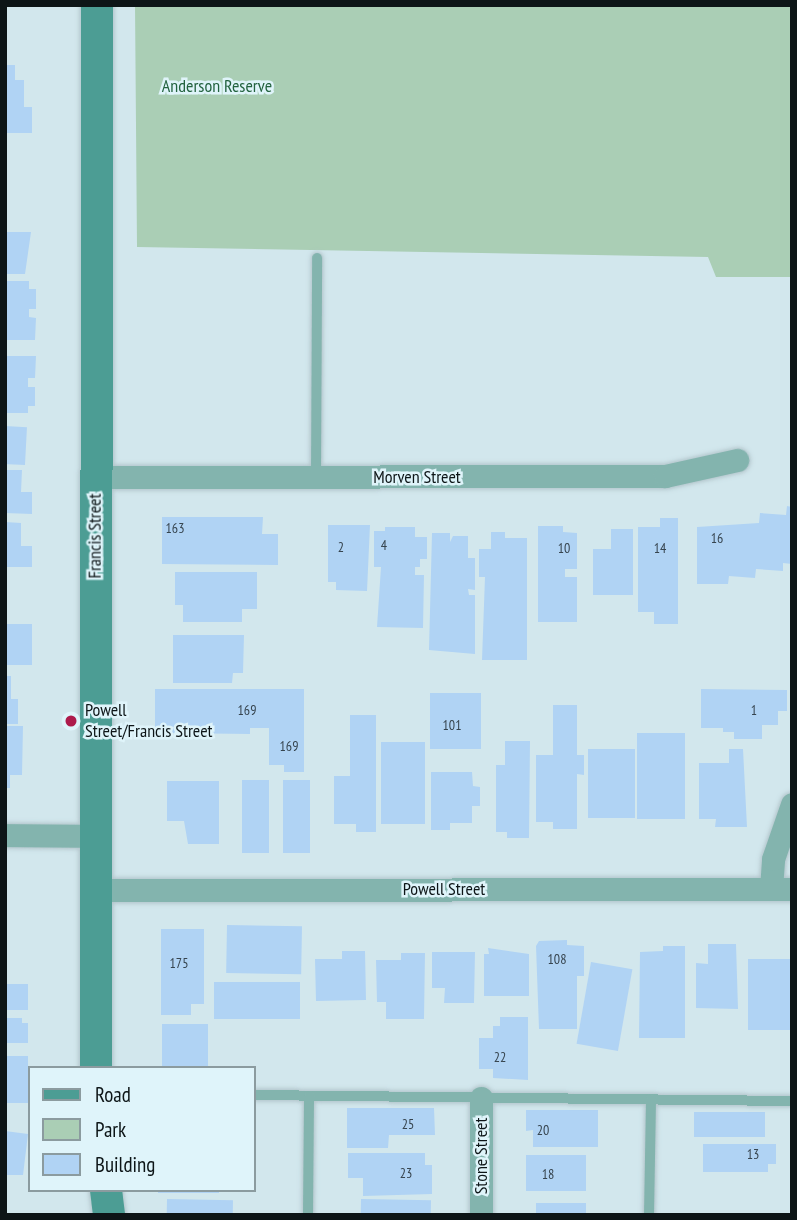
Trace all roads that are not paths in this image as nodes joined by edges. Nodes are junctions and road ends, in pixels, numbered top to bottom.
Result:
1 (97, 5) edge
2 (317, 258) dead end
3 (737, 460) dead end
4 (95, 477) junction
5 (316, 477) junction
6 (792, 804) edge
7 (5, 835) edge
8 (96, 836) junction
9 (781, 889) edge
10 (96, 890) junction
11 (96, 1066) edge
12 (256, 1095) edge
13 (309, 1096) junction
14 (481, 1098) junction
15 (651, 1099) junction
16 (792, 1101) edge
17 (91, 1192) edge
18 (106, 1192) edge
19 (90, 1215) edge
20 (109, 1215) edge
21 (308, 1215) edge
22 (481, 1215) edge
23 (649, 1215) edge

1 - 4 main road, Francis Street
2 - 5 lane
3 - 5 street, Morven Street
4 - 5 street, Morven Street
4 - 8 main road, Francis Street
6 - 9 street
7 - 8 street
8 - 10 main road, Francis Street
9 - 10 street, Powell Street
10 - 11 main road, Francis Street
12 - 13 lane
13 - 14 lane
13 - 21 lane
14 - 15 lane
14 - 22 street, Stone Street
15 - 16 lane
15 - 23 lane
17 - 19 main road
18 - 20 main road

